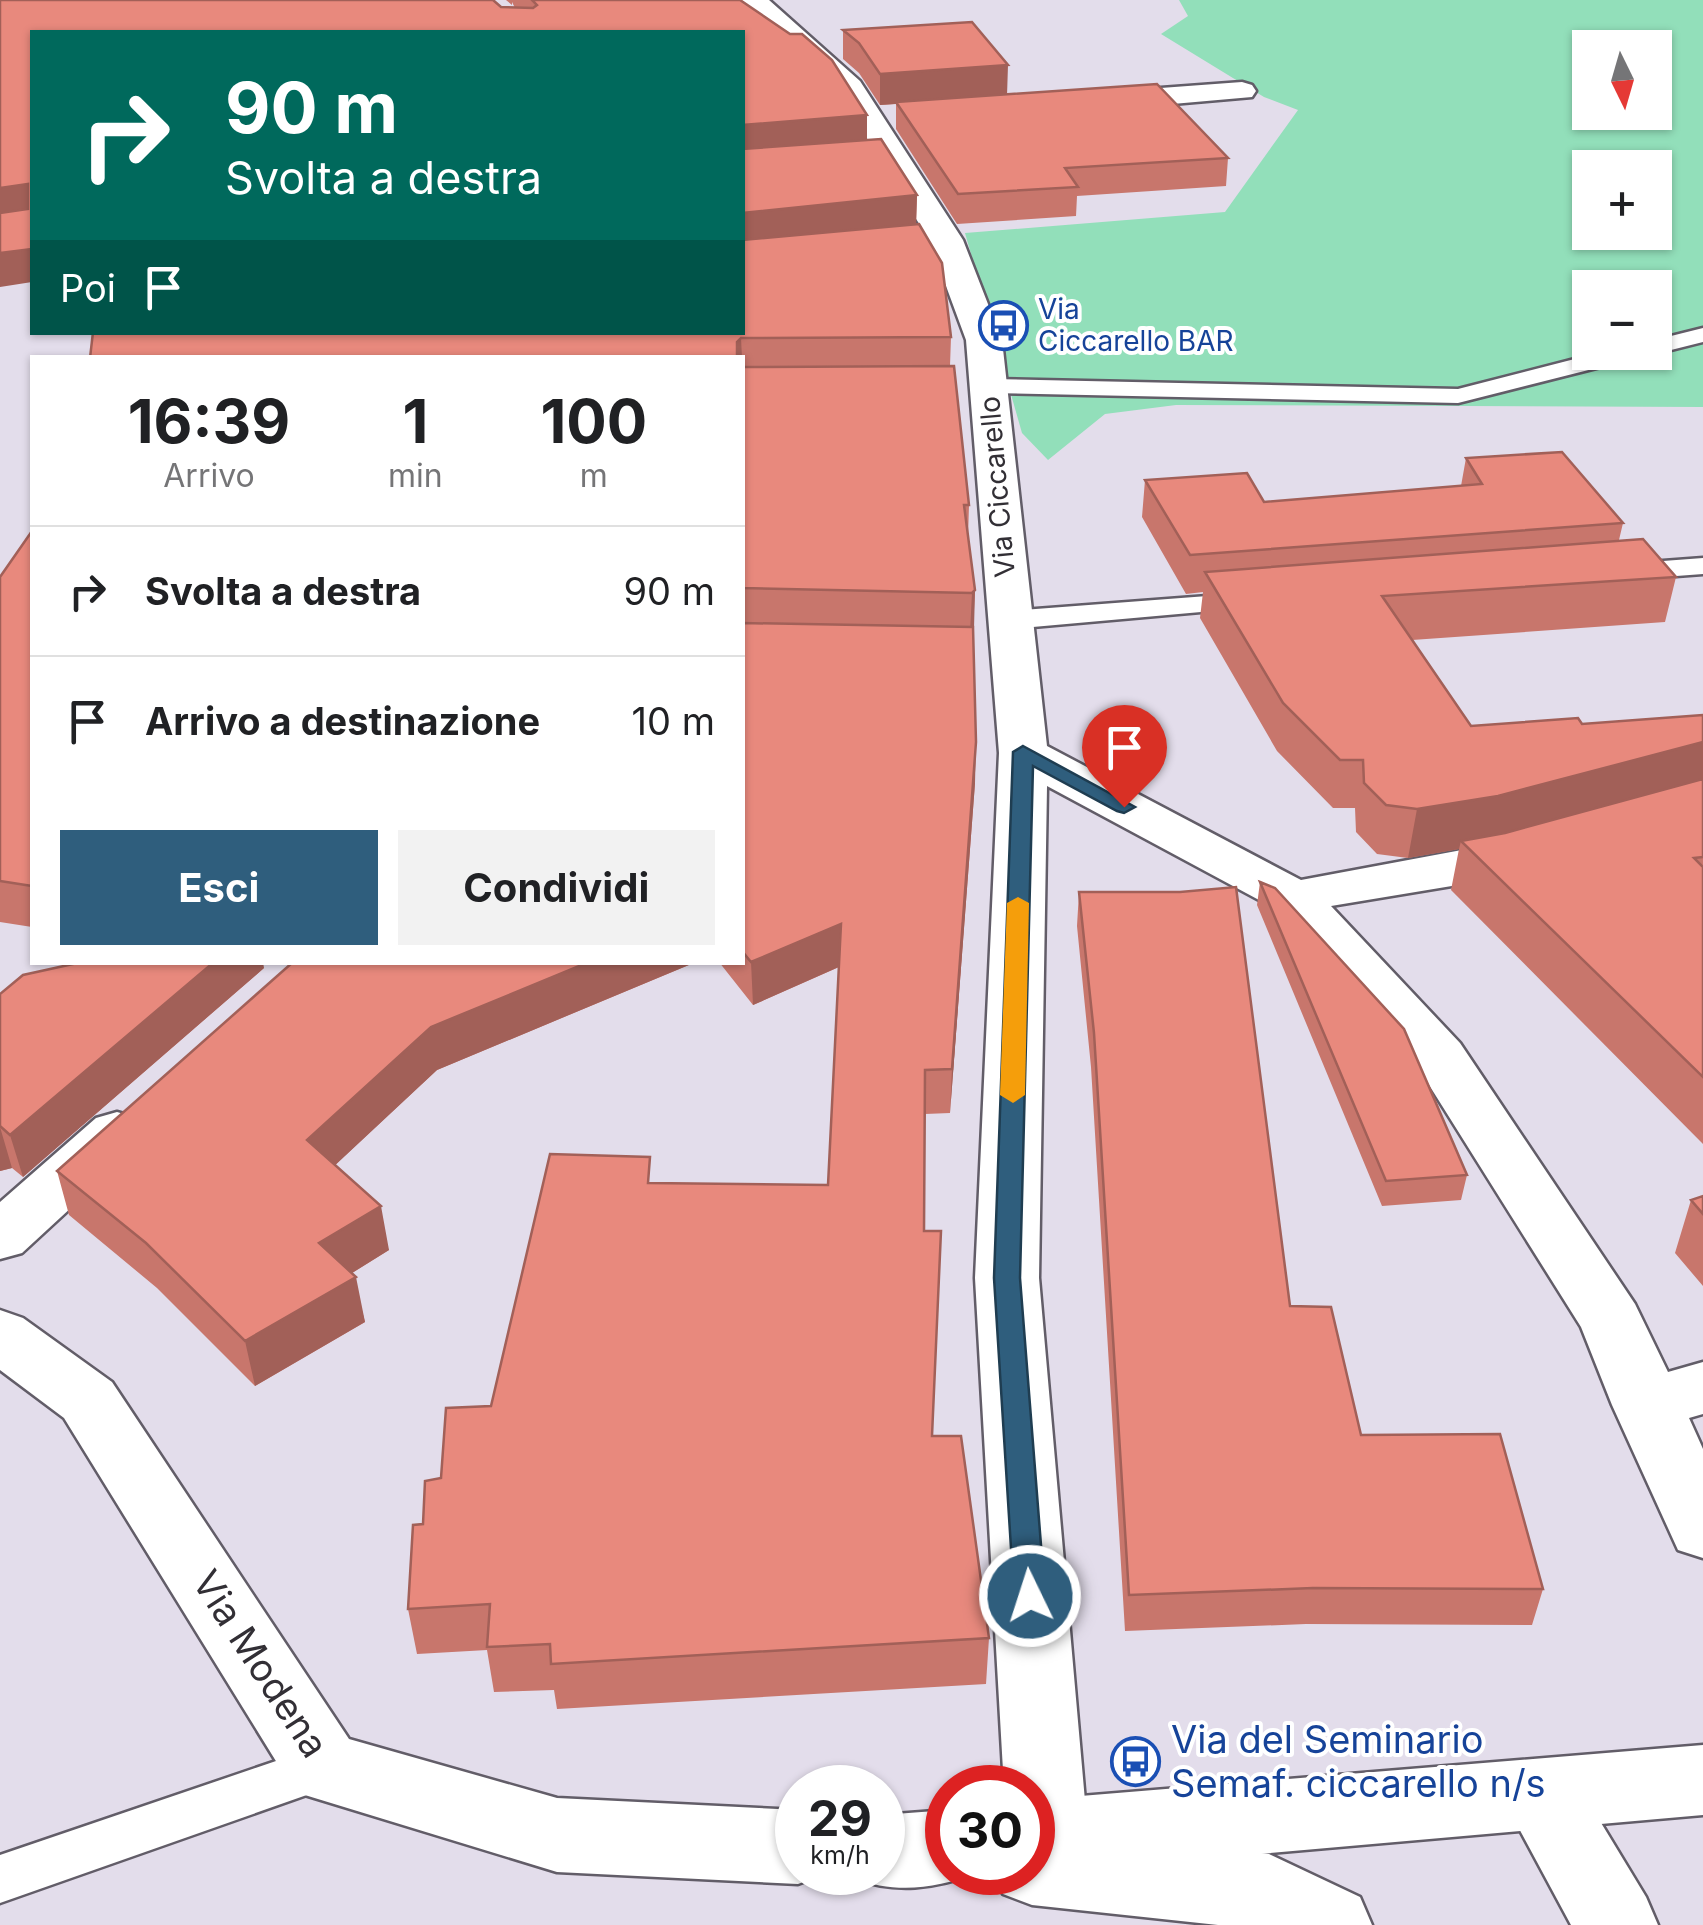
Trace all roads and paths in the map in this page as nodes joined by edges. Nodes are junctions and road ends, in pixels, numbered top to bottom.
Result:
1 (752, 0) edge
2 (1242, 91) dead end
3 (1066, 104) edge
4 (909, 116) edge
5 (870, 118) junction
6 (893, 155) junction
7 (855, 158) edge
8 (946, 240) junction
9 (909, 244) edge
10 (1703, 335) edge
11 (1672, 343) edge
12 (1572, 367) edge
13 (951, 386) edge
14 (988, 386) junction
15 (1703, 566) edge
16 (1604, 573) edge
17 (1267, 600) edge
18 (998, 640) junction
19 (1023, 752) junction
20 (1570, 842) edge
21 (1292, 897) junction
22 (152, 1102) edge
23 (3, 1230) edge
24 (0, 1335) edge
25 (1674, 1397) edge
26 (1703, 1529) edge
27 (1033, 1765) edge
28 (324, 1766) junction
29 (1703, 1780) edge
30 (1541, 1796) junction
31 (1055, 1844) edge
32 (775, 1846) edge
33 (1055, 1850) edge
34 (0, 1879) edge
35 (1330, 1925) edge
36 (1616, 1925) edge

1 - 5 street, Via Ciccarello
2 - 3 street
4 - 5 street
5 - 6 street, Via Ciccarello
6 - 7 street
6 - 8 street, Via Ciccarello
8 - 9 street
8 - 14 street, Via Ciccarello
10 - 11 lane
12 - 14 lane
13 - 14 street
14 - 18 street, Via Ciccarello
15 - 16 lane
17 - 18 lane
18 - 19 street, Via Ciccarello
19 - 21 street
19 - 27 street, Via Ciccarello
20 - 21 street
21 - 25 street
22 - 23 street
24 - 28 street, Via Modena
25 - 26 street
28 - 32 street, Via Modena
28 - 34 lane
29 - 30 street
30 - 31 street
30 - 36 street
33 - 35 street

